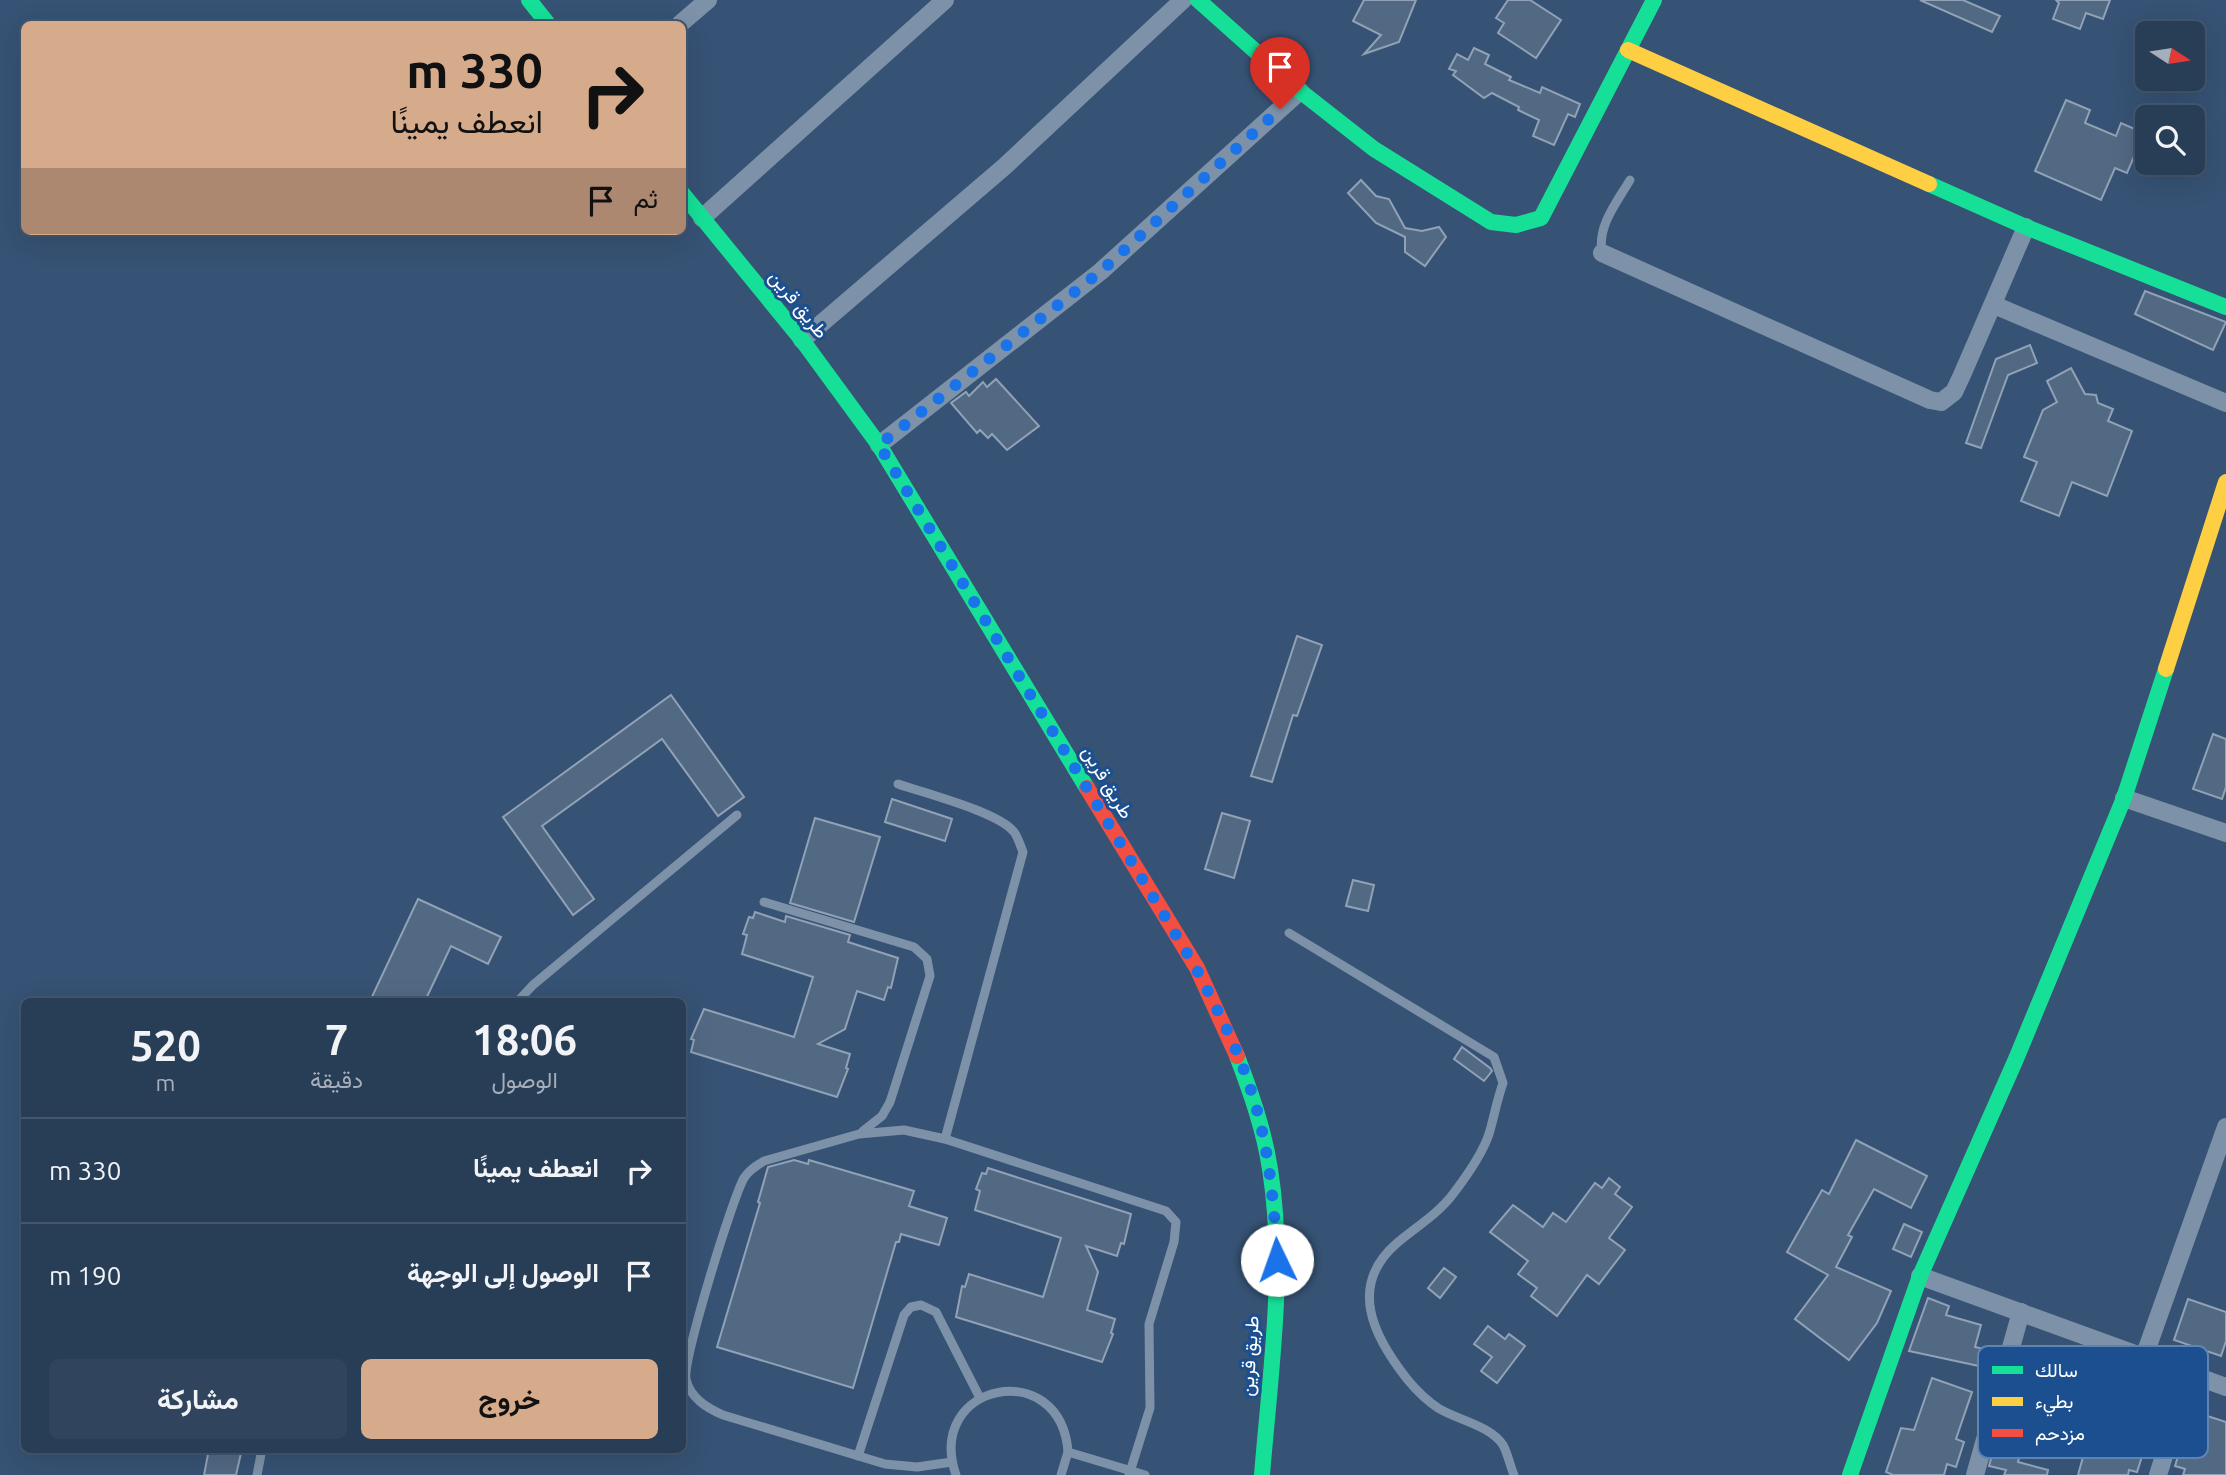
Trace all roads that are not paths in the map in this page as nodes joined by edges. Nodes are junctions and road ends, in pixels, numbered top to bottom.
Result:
1 (529, 0) edge
2 (708, 0) edge
3 (945, 0) edge
4 (1183, 0) edge
5 (1198, 0) edge
6 (1654, 0) edge
7 (546, 21) edge
8 (684, 21) edge
9 (1628, 50) junction
10 (1300, 91) junction
11 (1630, 180) dead end
12 (686, 198) edge
13 (702, 218) junction
14 (2026, 227) junction
15 (1602, 253) joint
16 (1994, 306) junction
17 (2226, 307) edge
18 (802, 340) junction
19 (2226, 403) edge
20 (879, 445) junction
21 (2226, 482) edge
22 (898, 784) dead end
23 (2124, 798) junction
24 (737, 815) dead end
25 (2226, 833) edge
26 (764, 902) dead end
27 (1289, 933) dead end
28 (521, 998) edge
29 (2226, 1127) edge
30 (859, 1134) junction
31 (945, 1139) junction
32 (1920, 1276) junction
33 (2021, 1312) junction
34 (2011, 1346) edge
35 (2114, 1346) edge
36 (2148, 1346) edge
37 (2208, 1380) edge
38 (2226, 1387) edge
39 (980, 1398) junction
40 (1068, 1452) junction
41 (261, 1453) edge
42 (858, 1456) junction
43 (1980, 1458) edge
44 (2163, 1458) edge
45 (952, 1462) junction
46 (1130, 1473) edge
47 (257, 1475) edge
48 (956, 1475) edge
49 (1062, 1475) edge
50 (1145, 1475) edge
51 (1262, 1475) edge
52 (1514, 1475) edge
53 (1850, 1475) edge
54 (1975, 1475) edge
55 (2158, 1475) edge

1 - 7 street
2 - 8 street
3 - 13 street
4 - 18 street
5 - 10 street
6 - 9 street
9 - 10 street
9 - 14 street
10 - 20 street
11 - 15 lane
12 - 13 street, طريق قرين
13 - 18 street, طريق قرين
14 - 16 street
14 - 17 street
15 - 16 street
16 - 19 street
18 - 20 street, طريق قرين
20 - 51 street, طريق قرين
21 - 23 street
22 - 31 lane
23 - 25 street
23 - 32 street
24 - 28 lane
26 - 30 lane
27 - 52 lane
29 - 36 street
30 - 31 lane
30 - 42 lane
31 - 46 lane
32 - 33 street
32 - 53 street
33 - 34 street
33 - 35 street
37 - 38 street
39 - 40 lane
39 - 42 lane
39 - 45 lane
40 - 46 lane
40 - 49 lane
41 - 47 lane
42 - 45 lane
43 - 54 street
44 - 55 street
45 - 48 lane
46 - 50 lane

